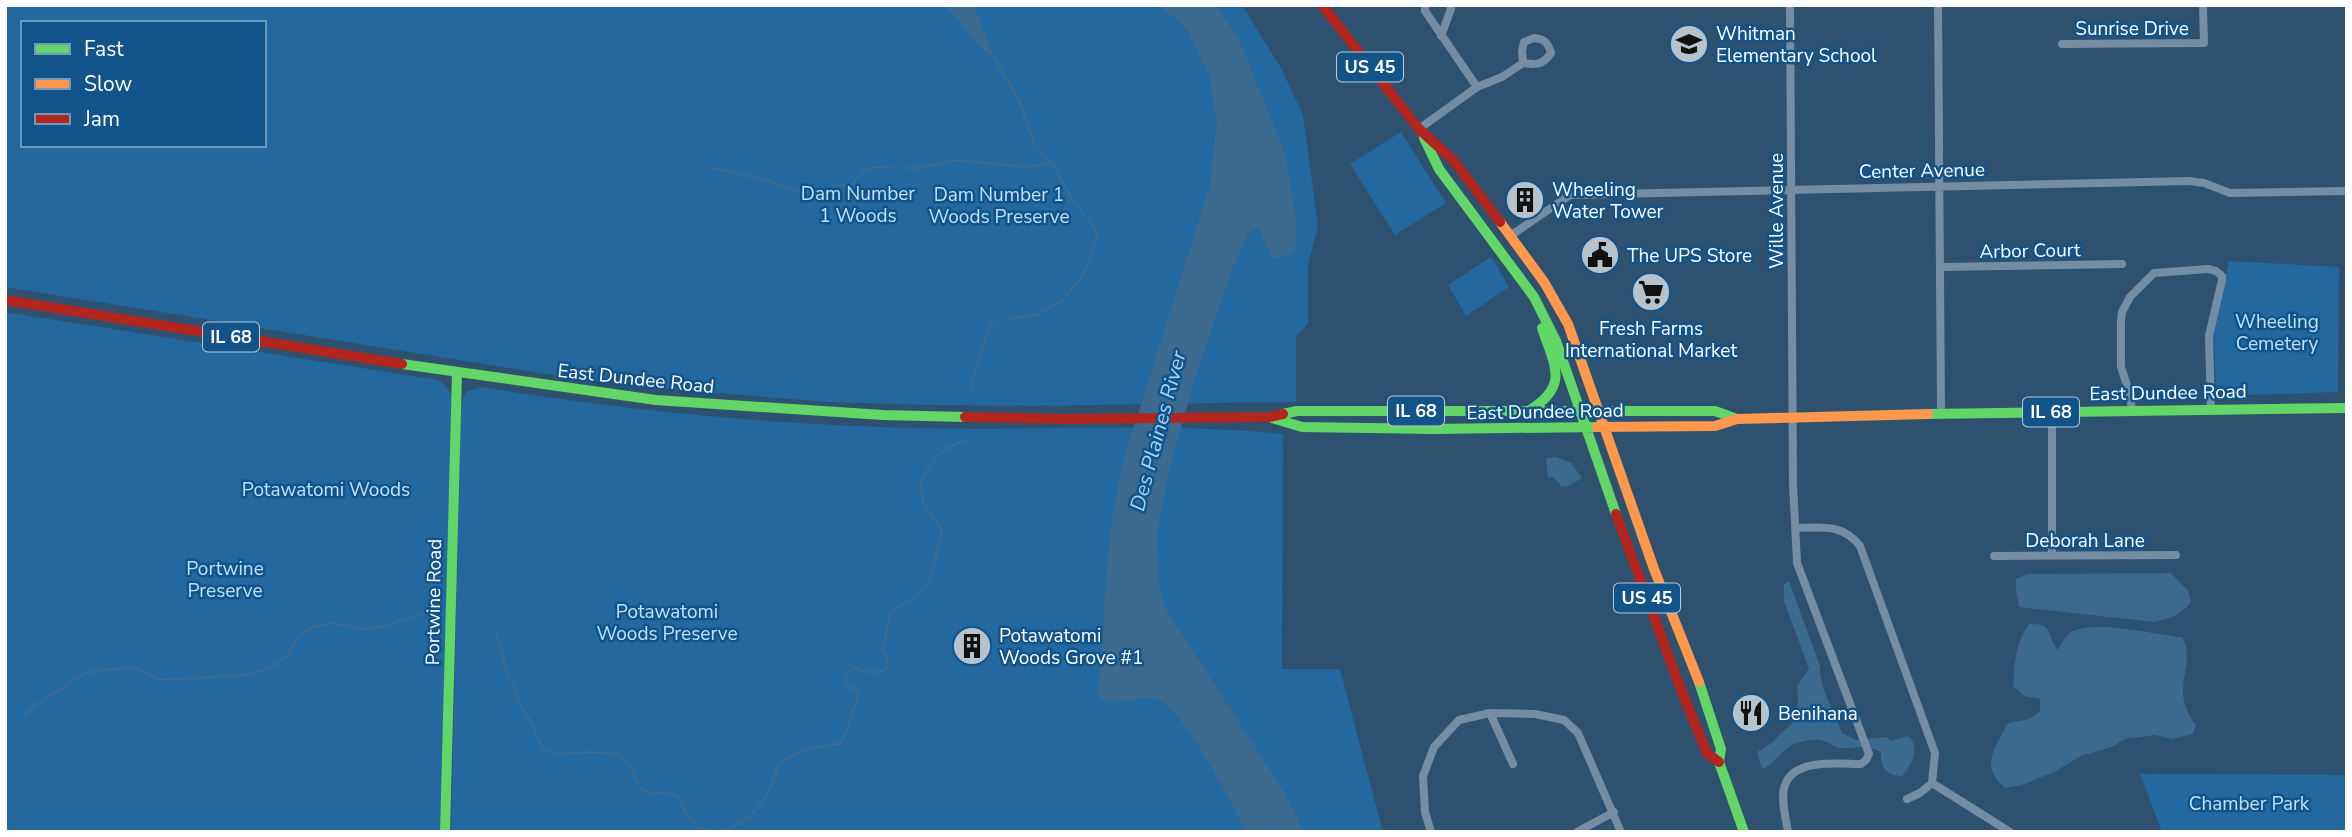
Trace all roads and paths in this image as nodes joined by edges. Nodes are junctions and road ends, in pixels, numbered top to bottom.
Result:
1 (1322, 5) edge
2 (1424, 5) edge
3 (1450, 5) edge
4 (1790, 5) edge
5 (1938, 5) edge
6 (2203, 5) edge
7 (1441, 36) junction
8 (2062, 44) dead end
9 (1523, 63) dead end
10 (1477, 87) junction
11 (1419, 129) junction
12 (1939, 185) junction
13 (1791, 189) junction
14 (2347, 191) edge
15 (1510, 236) junction
16 (2122, 264) dead end
17 (1940, 267) junction
18 (1534, 297) junction
19 (5, 300) edge
20 (457, 373) junction
21 (2347, 408) edge
22 (2211, 409) junction
23 (1530, 410) junction
24 (1578, 411) junction
25 (1600, 411) junction
26 (2132, 411) junction
27 (2052, 412) junction
28 (1941, 414) junction
29 (1793, 416) junction
30 (1269, 417) junction
31 (1737, 419) junction
32 (1605, 427) junction
33 (1584, 428) junction
34 (1796, 528) junction
35 (2052, 555) junction
36 (2176, 555) dead end
37 (1994, 556) dead end
38 (1490, 713) junction
39 (1719, 762) junction
40 (1513, 764) dead end
41 (1931, 783) junction
42 (1907, 799) dead end
43 (1614, 812) junction
44 (445, 832) edge
45 (1431, 832) edge
46 (1577, 832) edge
47 (1621, 832) edge
48 (1744, 832) edge
49 (1788, 832) edge
50 (2010, 832) edge

1 - 11 main road, US 45
2 - 7 street
3 - 7 street
4 - 13 street, Wille Avenue
5 - 12 street
6 - 8 street, Sunrise Drive
7 - 10 street
9 - 10 street
10 - 11 street
11 - 15 main road, US 45
11 - 18 main road, US 45
12 - 13 street, Center Avenue
12 - 14 street, Center Avenue
12 - 17 street
13 - 15 street, Center Avenue
13 - 29 street, Wille Avenue
15 - 25 main road, US 45
16 - 17 street, Arbor Court
17 - 28 street
18 - 23 main road
18 - 24 main road, US 45
19 - 20 main road, East Dundee Road / IL 68
20 - 30 main road, East Dundee Road / IL 68
20 - 44 main road, Portwine Road
21 - 22 main road, East Dundee Road / IL 68
22 - 26 main road, East Dundee Road / IL 68
22 - 26 street
23 - 24 main road, East Dundee Road / IL 68
23 - 30 main road, East Dundee Road / IL 68
24 - 25 main road, East Dundee Road / IL 68
24 - 33 main road, US 45
25 - 31 main road, East Dundee Road / IL 68
25 - 32 main road, US 45
26 - 27 main road, East Dundee Road / IL 68
27 - 28 main road, East Dundee Road / IL 68
27 - 35 street
28 - 29 main road, East Dundee Road / IL 68
29 - 31 main road, East Dundee Road / IL 68
29 - 34 street, Wille Avenue
30 - 33 main road, East Dundee Road / IL 68
31 - 32 main road, East Dundee Road / IL 68
32 - 33 main road, East Dundee Road / IL 68
32 - 39 main road, US 45
33 - 39 main road, US 45
34 - 41 street
34 - 49 street, Wille Avenue
35 - 36 street, Deborah Lane
35 - 37 street, Deborah Lane
38 - 40 street
38 - 43 street
38 - 45 street
39 - 48 main road, US 45
41 - 42 street
41 - 50 street
43 - 46 street
43 - 47 street

